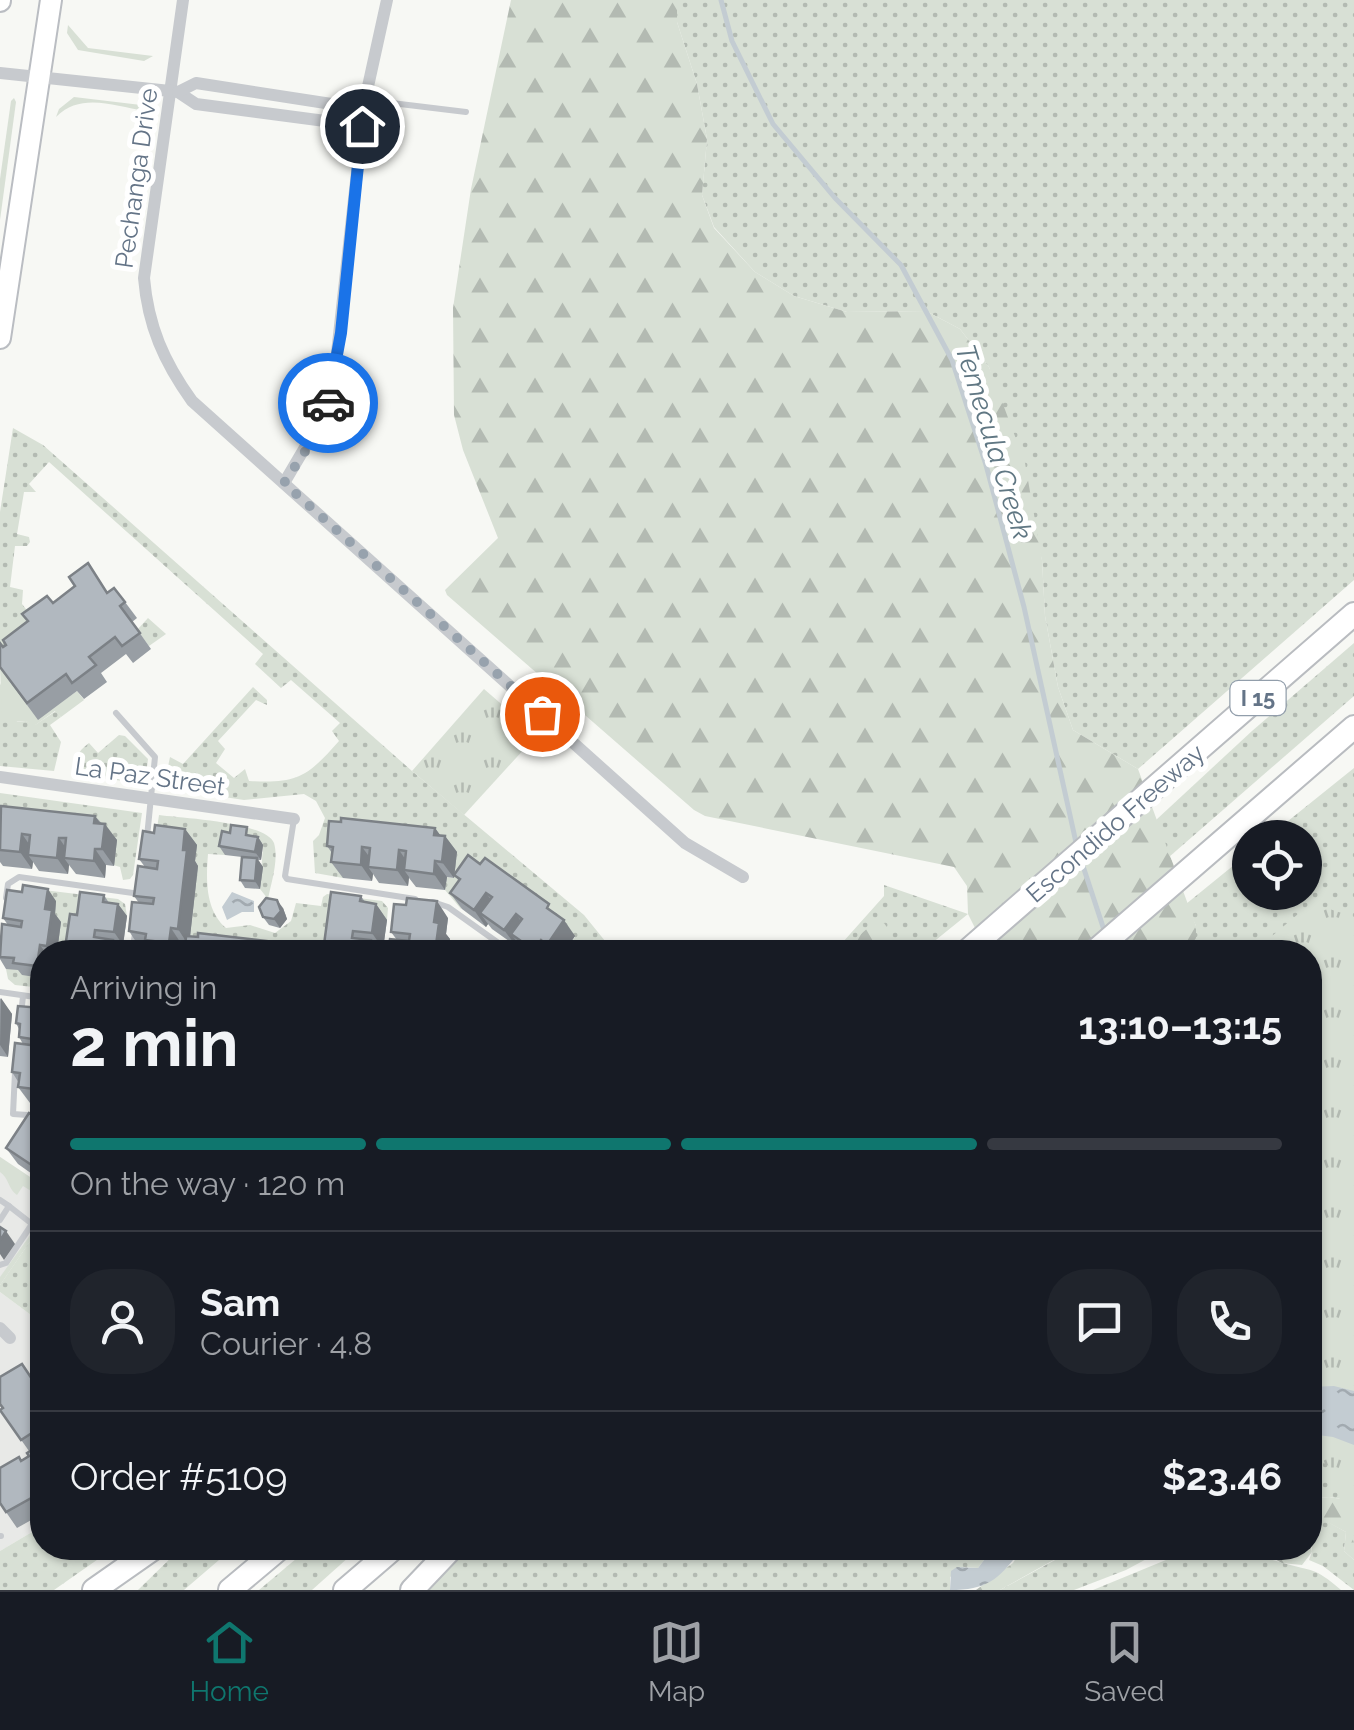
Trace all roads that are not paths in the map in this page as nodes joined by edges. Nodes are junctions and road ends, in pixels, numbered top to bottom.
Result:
1 (51, 0) edge
2 (183, 0) edge
3 (387, 0) edge
4 (0, 73) edge
5 (39, 76) junction
6 (174, 92) junction
7 (365, 105) junction
8 (466, 112) dead end
9 (362, 126) junction
10 (0, 338) edge
11 (284, 483) junction
12 (1354, 614) edge
13 (116, 713) dead end
14 (1354, 727) edge
15 (0, 778) edge
16 (151, 798) junction
17 (294, 819) joint
18 (144, 855) edge
19 (743, 876) dead end
20 (6, 902) edge
21 (137, 913) edge
22 (135, 933) edge
23 (134, 940) edge
24 (494, 940) edge
25 (981, 940) edge
26 (1108, 940) edge
27 (0, 992) edge
28 (24, 996) junction
29 (30, 997) edge
30 (19, 1034) edge
31 (17, 1053) edge
32 (30, 1115) edge
33 (0, 1200) edge
34 (9, 1206) junction
35 (0, 1220) edge
36 (30, 1222) edge
37 (30, 1227) edge
38 (0, 1265) edge
39 (137, 1560) edge
40 (266, 1560) edge
41 (380, 1560) edge
42 (441, 1560) edge
43 (94, 1590) edge
44 (230, 1590) edge
45 (345, 1590) edge
46 (412, 1590) edge

1 - 5 main road
2 - 6 street, Pechanga Drive
3 - 7 street
4 - 5 street
5 - 6 street
5 - 10 main road
6 - 7 street
6 - 9 street
6 - 11 street, Pechanga Drive
7 - 8 lane
7 - 9 street
9 - 11 street
11 - 19 street, Pechanga Drive
12 - 25 highway, Escondido Freeway / I 15
13 - 16 lane
14 - 26 highway
15 - 16 street, La Paz Street
16 - 17 street, La Paz Street
16 - 18 lane
17 - 24 lane
20 - 21 lane
22 - 23 lane
27 - 28 lane
28 - 29 lane
28 - 30 lane
31 - 32 lane
33 - 34 lane
34 - 35 lane
34 - 36 lane
37 - 38 lane
39 - 43 highway
40 - 44 highway
41 - 45 highway
42 - 46 highway

